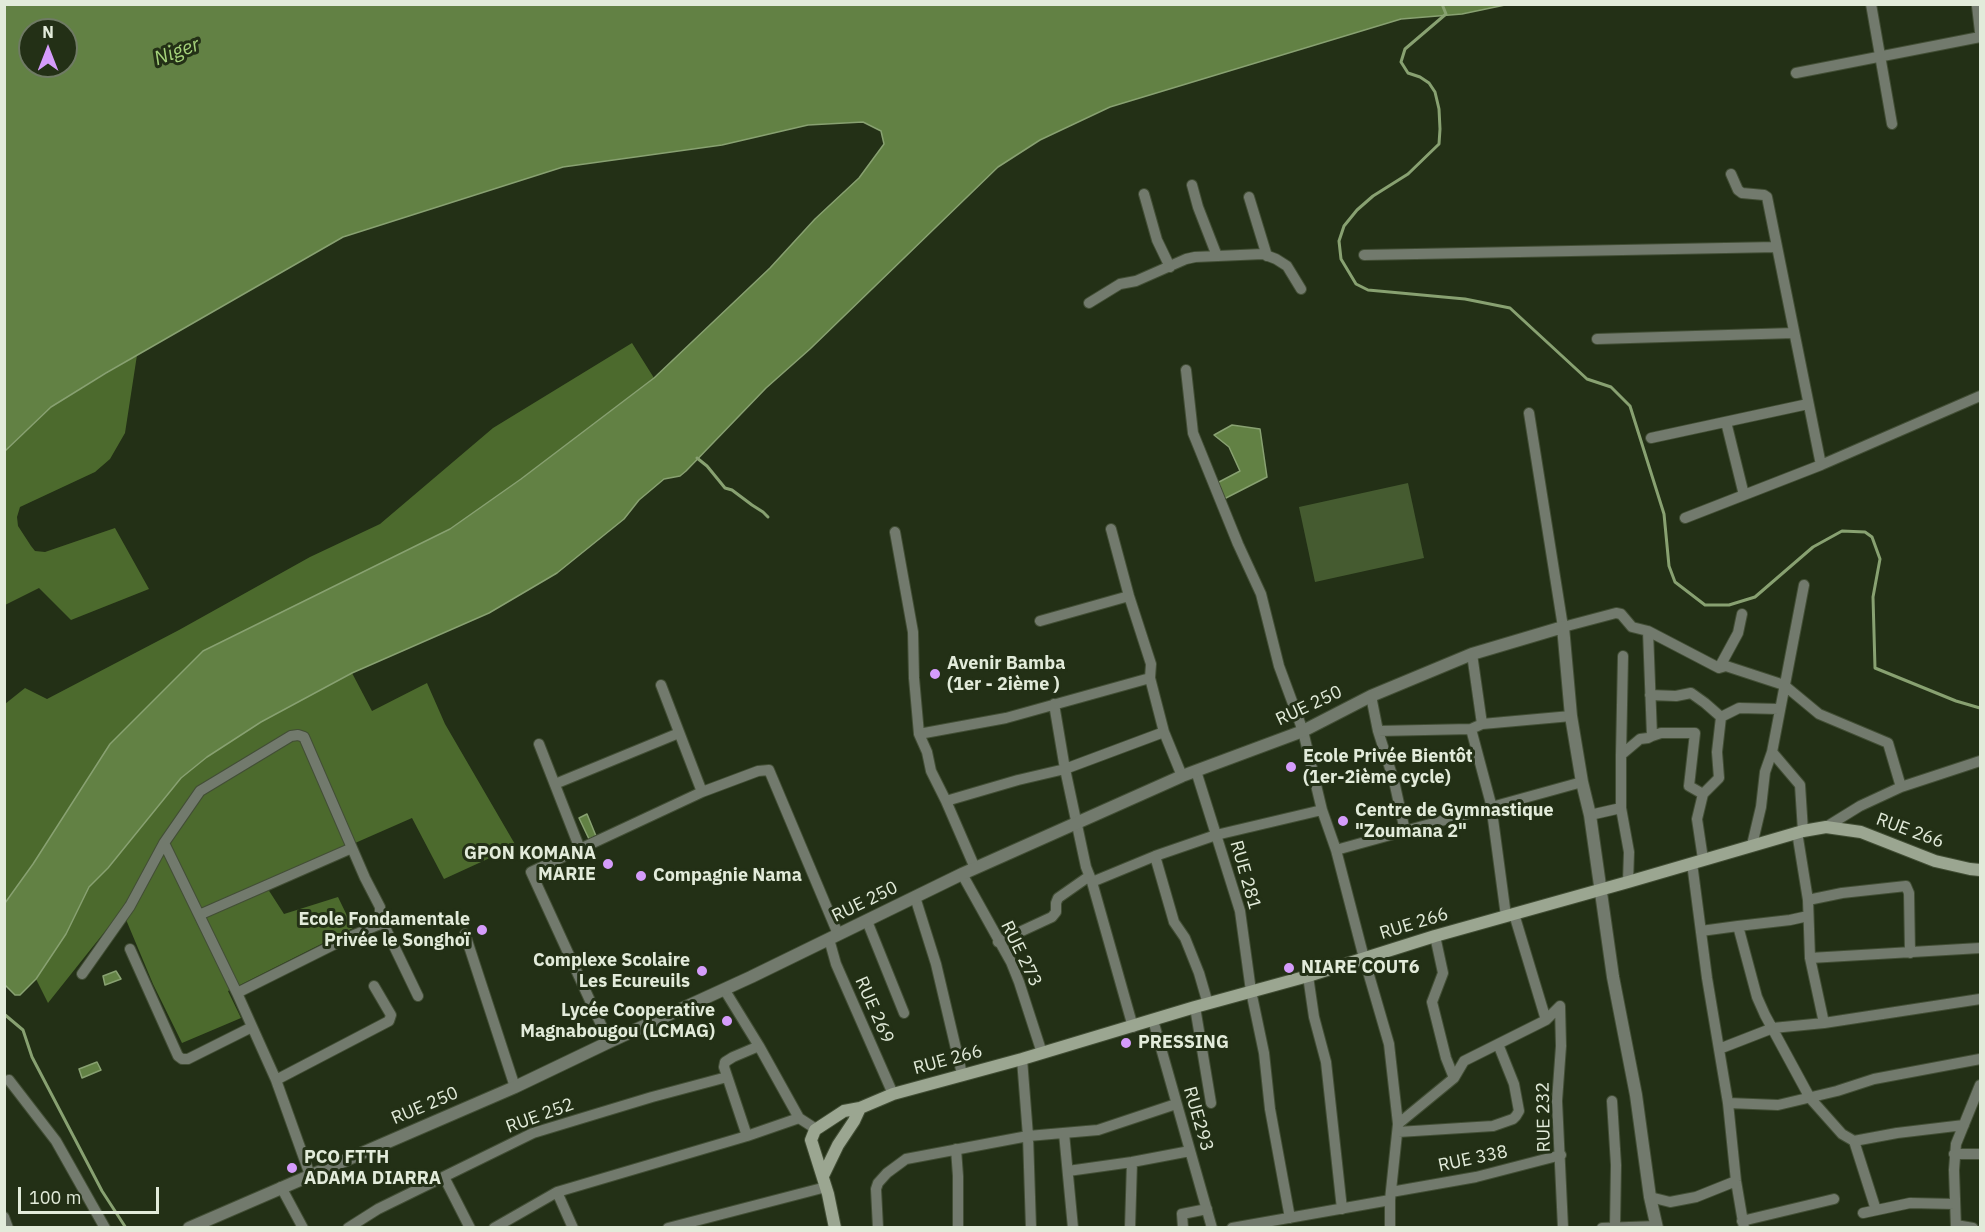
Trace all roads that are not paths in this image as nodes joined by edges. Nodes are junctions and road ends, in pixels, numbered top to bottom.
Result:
1 (1870, 4) edge
2 (1977, 6) dead end
3 (1980, 32) edge
4 (1980, 37) edge
5 (1880, 55) junction
6 (1796, 73) dead end
7 (1892, 124) dead end
8 (1731, 174) dead end
9 (1192, 185) dead end
10 (1144, 194) dead end
11 (1249, 196) dead end
12 (1777, 247) junction
13 (1267, 255) junction
14 (1364, 255) dead end
15 (1217, 256) junction
16 (1170, 267) junction
17 (1301, 289) dead end
18 (1089, 303) dead end
19 (1794, 333) junction
20 (1597, 339) dead end
21 (1186, 370) dead end
22 (1980, 396) edge
23 (1808, 404) junction
24 (1529, 413) dead end
25 (1726, 422) junction
26 (1651, 438) dead end
27 (1821, 465) junction
28 (1744, 495) junction
29 (1685, 518) dead end
30 (1111, 529) dead end
31 (895, 532) dead end
32 (1804, 585) dead end
33 (1129, 596) junction
34 (1742, 614) dead end
35 (1040, 621) dead end
36 (1563, 627) junction
37 (1648, 631) junction
38 (1472, 654) junction
39 (1623, 656) dead end
40 (1719, 668) junction
41 (1150, 678) junction
42 (660, 685) dead end
43 (1784, 685) junction
44 (1650, 695) junction
45 (1371, 696) junction
46 (1054, 704) junction
47 (1779, 709) junction
48 (1571, 716) junction
49 (1721, 717) junction
50 (1482, 724) junction
51 (1471, 729) junction
52 (1303, 731) junction
53 (1378, 731) junction
54 (1164, 732) junction
55 (679, 733) junction
56 (919, 734) junction
57 (1652, 736) junction
58 (539, 744) dead end
59 (1772, 752) junction
60 (1621, 755) junction
61 (1980, 761) edge
62 (1065, 769) junction
63 (1196, 771) junction
64 (1182, 776) junction
65 (1581, 782) junction
66 (555, 784) junction
67 (1901, 787) junction
68 (702, 792) junction
69 (1703, 794) junction
70 (946, 801) junction
71 (1492, 807) junction
72 (1621, 808) junction
73 (1322, 810) junction
74 (1590, 815) junction
75 (1076, 823) junction
76 (1826, 827) junction
77 (1405, 831) junction
78 (1800, 832) junction
79 (1216, 835) junction
80 (165, 843) junction
81 (1752, 845) junction
82 (352, 848) junction
83 (580, 849) junction
84 (1336, 850) junction
85 (1155, 856) junction
86 (1698, 861) junction
87 (975, 868) junction
88 (1980, 870) edge
89 (962, 874) junction
90 (1090, 880) junction
91 (1628, 882) junction
92 (1601, 890) junction
93 (915, 897) junction
94 (1808, 900) junction
95 (199, 915) junction
96 (1510, 915) junction
97 (1808, 916) junction
98 (380, 917) junction
99 (867, 921) junction
100 (1738, 926) junction
101 (1701, 931) junction
102 (465, 934) dead end
103 (1435, 936) junction
104 (834, 937) junction
105 (998, 942) junction
106 (1980, 948) edge
107 (130, 949) dead end
108 (1910, 953) junction
109 (1364, 958) junction
110 (1810, 958) junction
111 (82, 974) dead end
112 (1308, 976) junction
113 (374, 986) dead end
114 (724, 989) junction
115 (1251, 991) junction
116 (237, 993) junction
117 (418, 996) dead end
118 (1980, 999) edge
119 (1208, 1004) junction
120 (1195, 1007) junction
121 (904, 1013) dead end
122 (1153, 1020) junction
123 (1546, 1020) junction
124 (1824, 1023) junction
125 (252, 1027) junction
126 (1133, 1027) junction
127 (1773, 1028) junction
128 (609, 1042) junction
129 (1498, 1044) junction
130 (759, 1046) junction
131 (1719, 1049) junction
132 (1042, 1053) junction
133 (1022, 1059) junction
134 (1980, 1059) edge
135 (962, 1074) junction
136 (727, 1077) junction
137 (1454, 1078) junction
138 (9, 1080) dead end
139 (276, 1080) junction
140 (1980, 1085) edge
141 (515, 1087) junction
142 (893, 1094) junction
143 (1810, 1098) junction
144 (1612, 1101) dead end
145 (865, 1103) junction
146 (1211, 1103) dead end
147 (1728, 1103) junction
148 (1176, 1104) junction
149 (799, 1118) junction
150 (1964, 1125) junction
151 (1398, 1128) junction
152 (816, 1129) junction
153 (1064, 1133) junction
154 (747, 1136) junction
155 (1028, 1136) junction
156 (1854, 1141) junction
157 (956, 1149) junction
158 (1190, 1151) junction
159 (1954, 1154) junction
160 (1561, 1155) junction
161 (1980, 1155) edge
162 (1132, 1162) junction
163 (1068, 1171) junction
164 (310, 1175) junction
165 (444, 1177) junction
166 (1736, 1181) junction
167 (824, 1182) junction
168 (281, 1187) junction
169 (557, 1192) junction
170 (1391, 1196) junction
171 (1650, 1197) junction
172 (1834, 1199) dead end
173 (1955, 1204) junction
174 (1207, 1209) junction
175 (1342, 1209) junction
176 (1875, 1210) junction
177 (1863, 1213) dead end
178 (4, 1217) edge
179 (1290, 1218) junction
180 (1743, 1224) edge
181 (1956, 1226) edge
182 (8, 1227) edge
183 (105, 1227) edge
184 (189, 1227) edge
185 (303, 1227) edge
186 (348, 1227) edge
187 (470, 1227) edge
188 (494, 1227) edge
189 (573, 1227) edge
190 (668, 1227) edge
191 (835, 1227) edge
192 (879, 1227) edge
193 (958, 1227) edge
194 (1030, 1227) edge
195 (1073, 1227) edge
196 (1130, 1227) edge
197 (1183, 1227) edge
198 (1212, 1227) edge
199 (1232, 1227) edge
200 (1390, 1227) edge
201 (1563, 1227) edge
202 (1602, 1227) edge
203 (1615, 1227) edge
204 (1657, 1227) edge
205 (1973, 1227) edge

1 - 5 street
2 - 3 street
4 - 5 street
5 - 6 street
5 - 7 street
8 - 12 street
9 - 15 street
10 - 16 street
11 - 13 street
12 - 14 street
12 - 19 street
13 - 15 street
13 - 17 street
15 - 16 street
16 - 18 street
19 - 20 street
19 - 23 street
21 - 52 street
22 - 27 street
23 - 25 street
23 - 27 street
24 - 36 street
25 - 26 street
25 - 28 street
27 - 28 street
28 - 29 street
30 - 33 street
31 - 56 street
32 - 43 street
33 - 35 street
33 - 41 street
34 - 40 street
36 - 37 street
36 - 38 street, RUE 250
36 - 48 street
37 - 40 street
37 - 44 street
38 - 45 street, RUE 250
38 - 50 street
39 - 60 street
40 - 43 street
41 - 46 street
41 - 54 street
42 - 55 street
43 - 47 street
43 - 67 street
44 - 49 street
44 - 57 street
45 - 52 street, RUE 250
45 - 53 street
46 - 56 street
46 - 62 street
47 - 49 street
47 - 59 street
48 - 50 street
48 - 65 street
49 - 69 street
50 - 51 street
51 - 53 street
51 - 71 street
52 - 63 street, RUE 250
52 - 73 street
53 - 77 street
54 - 62 street
54 - 64 street
55 - 66 street
55 - 68 street
56 - 70 street
57 - 60 street
57 - 69 street
58 - 66 street
59 - 78 street
59 - 81 street
60 - 72 street
61 - 67 street
62 - 70 street
62 - 75 street
63 - 64 street, RUE 250
63 - 79 street, RUE 281
64 - 75 street, RUE 250
65 - 71 street
65 - 74 street
66 - 83 street
67 - 76 street
68 - 83 street
68 - 104 street, RUE 269
69 - 86 street
70 - 87 street
71 - 77 street
71 - 96 street
72 - 74 street
72 - 91 street
73 - 79 street
73 - 84 street
74 - 92 street
75 - 87 street, RUE 250
75 - 90 street
76 - 78 main road, RUE 266
76 - 88 main road, RUE 266
77 - 84 street
78 - 81 main road, RUE 266
78 - 94 street
79 - 85 street
79 - 115 street, RUE 281
80 - 82 street
80 - 95 street
80 - 111 street
81 - 86 main road, RUE 266
82 - 95 street
82 - 98 street
83 - 128 street
84 - 109 street
85 - 90 street
85 - 119 street
86 - 91 main road, RUE 266
86 - 101 street
87 - 89 street, RUE 250
89 - 93 street, RUE 250
89 - 105 street, RUE 273
90 - 105 street
90 - 126 street
91 - 92 main road, RUE 266
92 - 96 main road, RUE 266
92 - 171 street
93 - 99 street, RUE 250
93 - 135 street
94 - 97 street
94 - 108 street
95 - 116 street
96 - 103 main road, RUE 266
96 - 123 street
97 - 100 street
97 - 110 street
98 - 116 street
98 - 117 street
99 - 104 street, RUE 250
99 - 121 street
100 - 101 street
100 - 127 street
101 - 131 street
102 - 141 street
103 - 109 main road, RUE 266
103 - 137 street
104 - 114 street, RUE 250
104 - 142 street, RUE 269
105 - 132 street, RUE 273
106 - 108 street
107 - 125 street
108 - 110 street
109 - 112 main road, RUE 266
109 - 151 street
110 - 124 street
112 - 115 main road, RUE 266
112 - 175 street
113 - 139 street
114 - 128 street, RUE 250
114 - 130 street
115 - 119 main road, RUE 266
115 - 179 street, RUE 281
116 - 125 street
118 - 124 street
119 - 120 main road, RUE 266
120 - 122 main road, RUE 266
120 - 146 street
122 - 126 main road, RUE 266
122 - 148 street, RUE293
123 - 129 street
123 - 160 street, RUE 232
124 - 127 street
125 - 139 street
126 - 132 main road, RUE 266
127 - 131 street
127 - 143 street
128 - 141 street, RUE 250
129 - 137 street
129 - 151 street
130 - 136 street
130 - 149 street
131 - 147 street
132 - 133 main road, RUE 266
133 - 135 main road, RUE 266
133 - 155 street
134 - 143 street
135 - 142 main road, RUE 266
136 - 154 street
136 - 165 street, RUE 252
137 - 151 street
138 - 183 street
139 - 164 street
140 - 150 street
141 - 164 street, RUE 250
142 - 145 main road, RUE 266
143 - 147 street
143 - 156 street
144 - 203 street
145 - 152 main road, RUE 266
145 - 167 main road
147 - 166 street
148 - 153 street
148 - 158 street, RUE293
149 - 152 street
149 - 154 street
150 - 156 street
150 - 159 street
151 - 170 street
152 - 167 main road
153 - 155 street
153 - 163 street
154 - 169 street
155 - 157 street
155 - 194 street
156 - 176 street
157 - 192 street
157 - 193 street
158 - 162 street
158 - 174 street, RUE293
159 - 161 street
159 - 173 street
160 - 170 street, RUE 338
160 - 201 street, RUE 232
162 - 163 street
162 - 196 street
163 - 195 street
164 - 168 street, RUE 250
165 - 186 street, RUE 252
165 - 187 street
166 - 171 street
166 - 180 street
167 - 190 street
167 - 191 main road
168 - 184 street, RUE 250
168 - 185 street
169 - 188 street
169 - 189 street
170 - 175 street, RUE 338
170 - 200 street
171 - 204 street
172 - 180 street
173 - 176 street
173 - 181 street
174 - 197 street
174 - 198 street, RUE293
175 - 179 street, RUE 338
176 - 177 street
178 - 182 street
179 - 199 street, RUE 338
181 - 205 street
202 - 203 street
203 - 204 street

